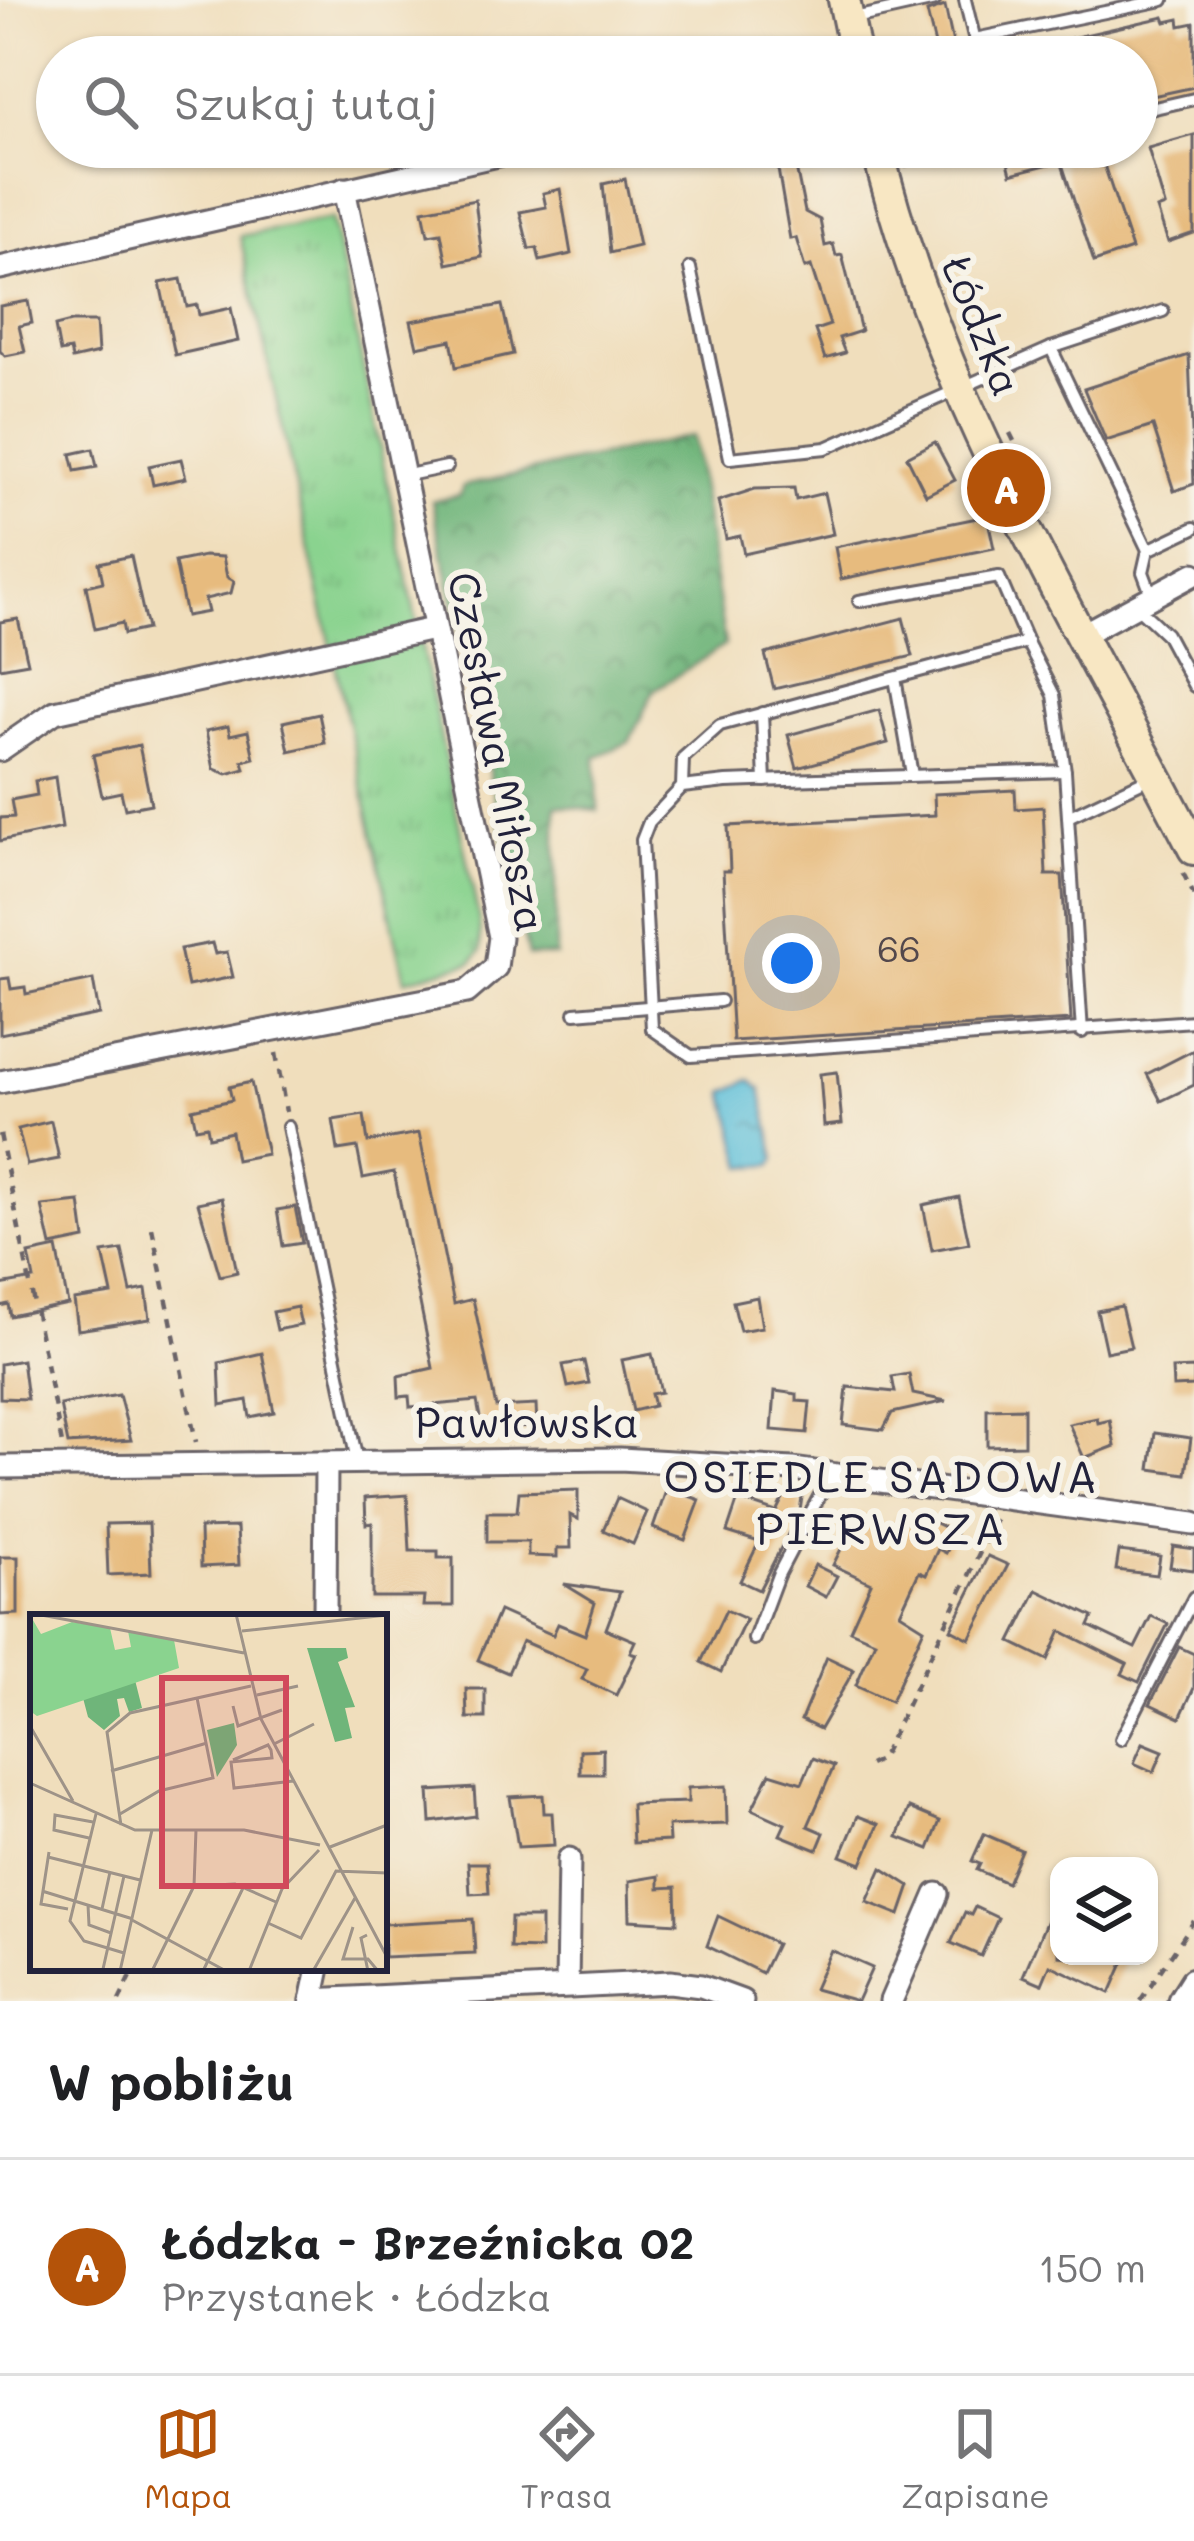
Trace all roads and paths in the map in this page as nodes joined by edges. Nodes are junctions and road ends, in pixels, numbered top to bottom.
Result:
1 (934, 0) edge
2 (965, 0) edge
3 (1163, 0) edge
4 (847, 10) edge
5 (975, 36) edge
6 (990, 36) edge
7 (1194, 99) edge
8 (1158, 107) edge
9 (454, 168) edge
10 (883, 168) edge
11 (344, 189) junction
12 (0, 268) edge
13 (690, 268) dead end
14 (1163, 311) dead end
15 (1051, 347) junction
16 (959, 391) junction
17 (1002, 423) dead end
18 (447, 467) dead end
19 (402, 476) junction
20 (1051, 518) dead end
21 (1194, 528) edge
22 (1148, 550) junction
23 (1194, 574) edge
24 (1144, 601) junction
25 (859, 602) dead end
26 (433, 628) junction
27 (1083, 634) junction
28 (1028, 642) junction
29 (895, 678) junction
30 (1194, 686) edge
31 (762, 713) junction
32 (0, 750) edge
33 (1065, 771) junction
34 (912, 775) junction
35 (1156, 775) junction
36 (765, 781) junction
37 (682, 788) junction
38 (1070, 816) junction
39 (1194, 849) edge
40 (720, 1001) dead end
41 (650, 1006) junction
42 (575, 1013) dead end
43 (1194, 1021) edge
44 (272, 1029) junction
45 (1082, 1032) junction
46 (0, 1082) edge
47 (288, 1127) joint
48 (0, 1134) edge
49 (152, 1228) dead end
50 (326, 1464) junction
51 (358, 1464) junction
52 (201, 1466) junction
53 (0, 1467) edge
54 (68, 1467) junction
55 (831, 1474) junction
56 (1002, 1497) junction
57 (1194, 1524) edge
58 (1194, 1597) edge
59 (325, 1614) edge
60 (754, 1639) dead end
61 (1121, 1738) dead end
62 (869, 1766) dead end
63 (569, 1859) dead end
64 (938, 1894) dead end
65 (1194, 1921) edge
66 (134, 1971) edge
67 (1194, 1982) edge
68 (567, 1986) junction
69 (532, 1994) edge
70 (312, 2000) edge
71 (119, 2001) edge
72 (742, 2001) edge
73 (891, 2001) edge
74 (1140, 2001) edge
75 (1182, 2001) edge

1 - 4 lane
2 - 5 lane
3 - 6 lane
7 - 8 lane
9 - 11 street
10 - 16 main road, Łódzka
11 - 12 street
11 - 19 street, Czesława Miłosza
13 - 16 lane
14 - 15 lane
15 - 16 lane
15 - 22 lane
16 - 27 main road, Łódzka
17 - 20 path
18 - 19 lane
19 - 26 street, Czesława Miłosza
21 - 22 lane
22 - 24 lane
23 - 24 street
24 - 27 street
24 - 30 lane
25 - 28 lane
26 - 32 street
26 - 44 street, Czesława Miłosza
27 - 35 main road, Łódzka
28 - 29 lane
28 - 33 lane
29 - 31 lane
29 - 34 lane
31 - 36 lane
31 - 37 lane
33 - 34 lane
33 - 38 lane
34 - 36 lane
35 - 38 lane
35 - 39 main road, Łódzka
36 - 37 lane
37 - 41 lane
38 - 45 lane
40 - 41 lane
41 - 42 lane
41 - 45 lane
43 - 45 lane
44 - 46 street, Czesława Miłosza
44 - 47 path
47 - 51 lane
48 - 54 path
49 - 52 path
50 - 51 street, Pawłowska
50 - 52 street, Pawłowska
50 - 59 street
51 - 55 street, Pawłowska
52 - 54 street, Pawłowska
53 - 54 street, Pawłowska
55 - 56 street, Pawłowska
55 - 60 lane
56 - 57 street, Pawłowska
56 - 62 path
58 - 61 lane
63 - 68 street
64 - 73 street
65 - 74 path
66 - 71 path
67 - 75 street
68 - 69 street
68 - 72 street
69 - 70 street

